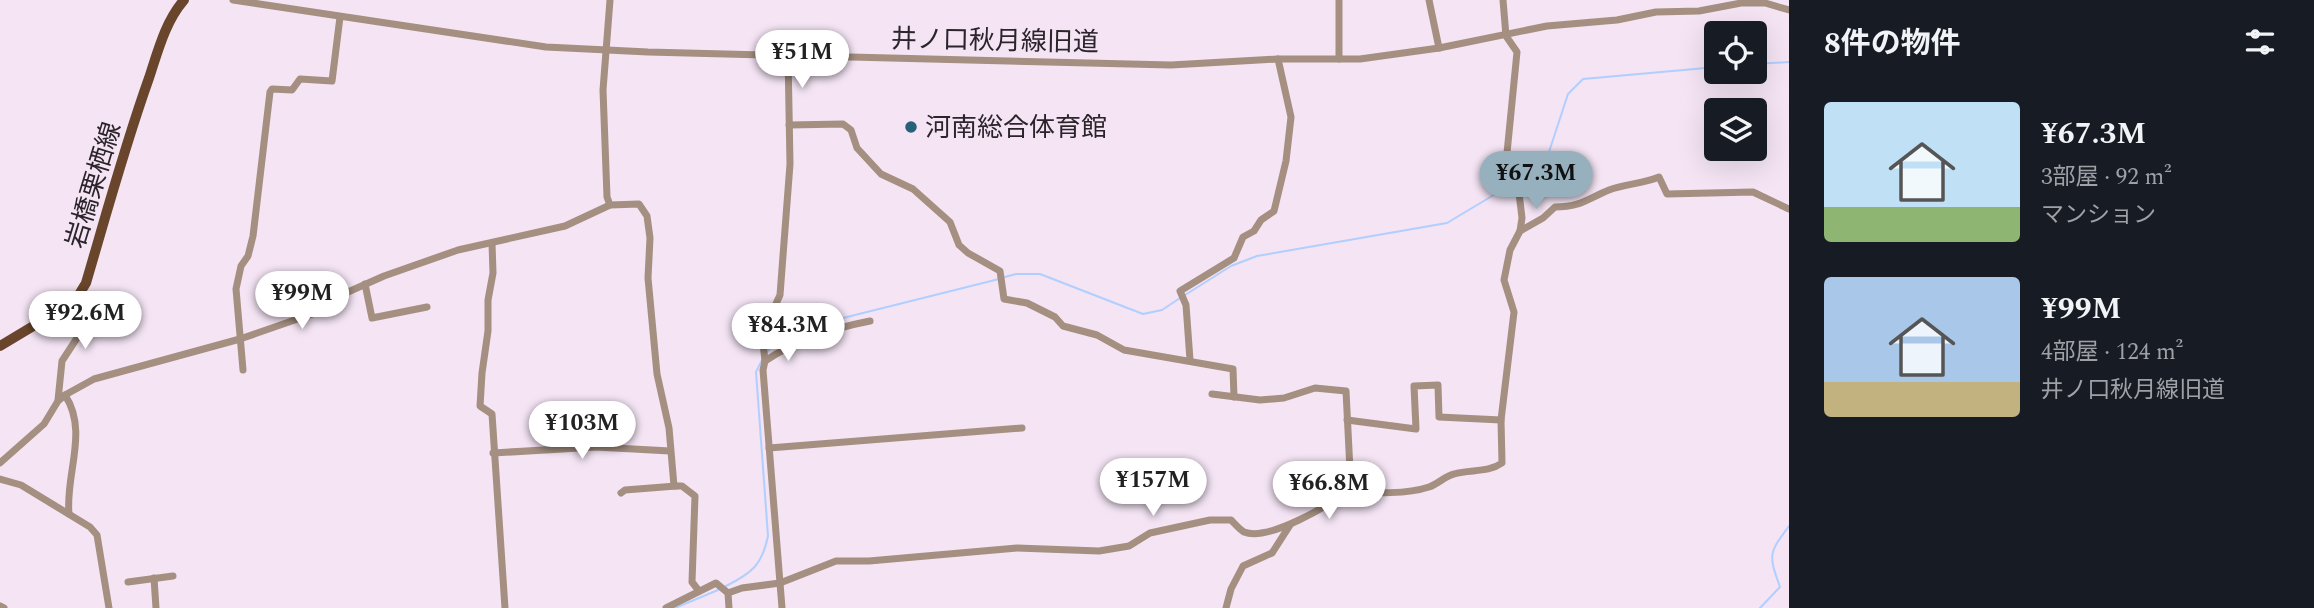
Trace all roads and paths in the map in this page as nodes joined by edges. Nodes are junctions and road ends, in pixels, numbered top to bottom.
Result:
1 (184, 0) edge
2 (233, 0) edge
3 (610, 0) edge
4 (1339, 0) edge
5 (1429, 0) edge
6 (1503, 0) edge
7 (1789, 10) edge
8 (340, 17) junction
9 (1506, 36) junction
10 (1439, 48) junction
11 (605, 49) junction
12 (788, 55) junction
13 (1279, 59) junction
14 (1339, 59) junction
15 (789, 125) junction
16 (610, 205) junction
17 (1789, 209) edge
18 (1520, 231) junction
19 (492, 243) junction
20 (365, 284) junction
21 (75, 301) junction
22 (427, 307) dead end
23 (870, 321) dead end
24 (240, 339) junction
25 (0, 346) edge
26 (1190, 360) junction
27 (765, 361) junction
28 (243, 370) dead end
29 (1212, 394) dead end
30 (65, 395) junction
31 (1234, 397) junction
32 (58, 401) junction
33 (1347, 420) junction
34 (1501, 420) junction
35 (1022, 428) dead end
36 (769, 448) junction
37 (670, 451) junction
38 (493, 453) junction
39 (0, 463) edge
40 (0, 479) edge
41 (676, 486) junction
42 (1351, 490) junction
43 (621, 493) dead end
44 (69, 514) junction
45 (1291, 524) junction
46 (173, 576) dead end
47 (154, 578) junction
48 (128, 582) dead end
49 (779, 583) junction
50 (699, 590) junction
51 (727, 592) junction
52 (109, 608) edge
53 (156, 608) edge
54 (505, 608) edge
55 (666, 608) edge
56 (729, 608) edge
57 (782, 608) edge
58 (1226, 608) edge

1 - 21 main road, 岩橋栗栖線
2 - 8 street, 井ノ口秋月線旧道
3 - 11 street
4 - 14 street
5 - 10 street
6 - 9 street
7 - 9 street, 井ノ口秋月線旧道
8 - 11 street, 井ノ口秋月線旧道
8 - 24 street
9 - 10 street, 井ノ口秋月線旧道
9 - 18 street
10 - 14 street, 井ノ口秋月線旧道
11 - 12 street, 井ノ口秋月線旧道
11 - 16 street
12 - 13 street, 井ノ口秋月線旧道
12 - 15 street
13 - 14 street, 井ノ口秋月線旧道
13 - 26 street
15 - 26 street
15 - 27 street
16 - 19 street
16 - 37 street
17 - 18 street
18 - 34 street
19 - 20 street
19 - 38 street
20 - 22 street
20 - 24 street
21 - 25 main road
21 - 32 street
23 - 27 street
24 - 28 street
24 - 30 street
26 - 31 street
27 - 36 street
29 - 31 street
30 - 32 street
30 - 44 street
31 - 33 street
32 - 39 street
33 - 34 street
33 - 42 street
34 - 42 street
35 - 36 street
36 - 49 street
37 - 38 street
37 - 41 street
38 - 54 street
40 - 44 street
41 - 43 street
41 - 50 street
42 - 45 street
44 - 52 street
45 - 49 street
45 - 58 street
46 - 47 street
47 - 48 street
47 - 53 street
49 - 51 street
49 - 57 street
50 - 51 street
50 - 55 street
51 - 56 street

